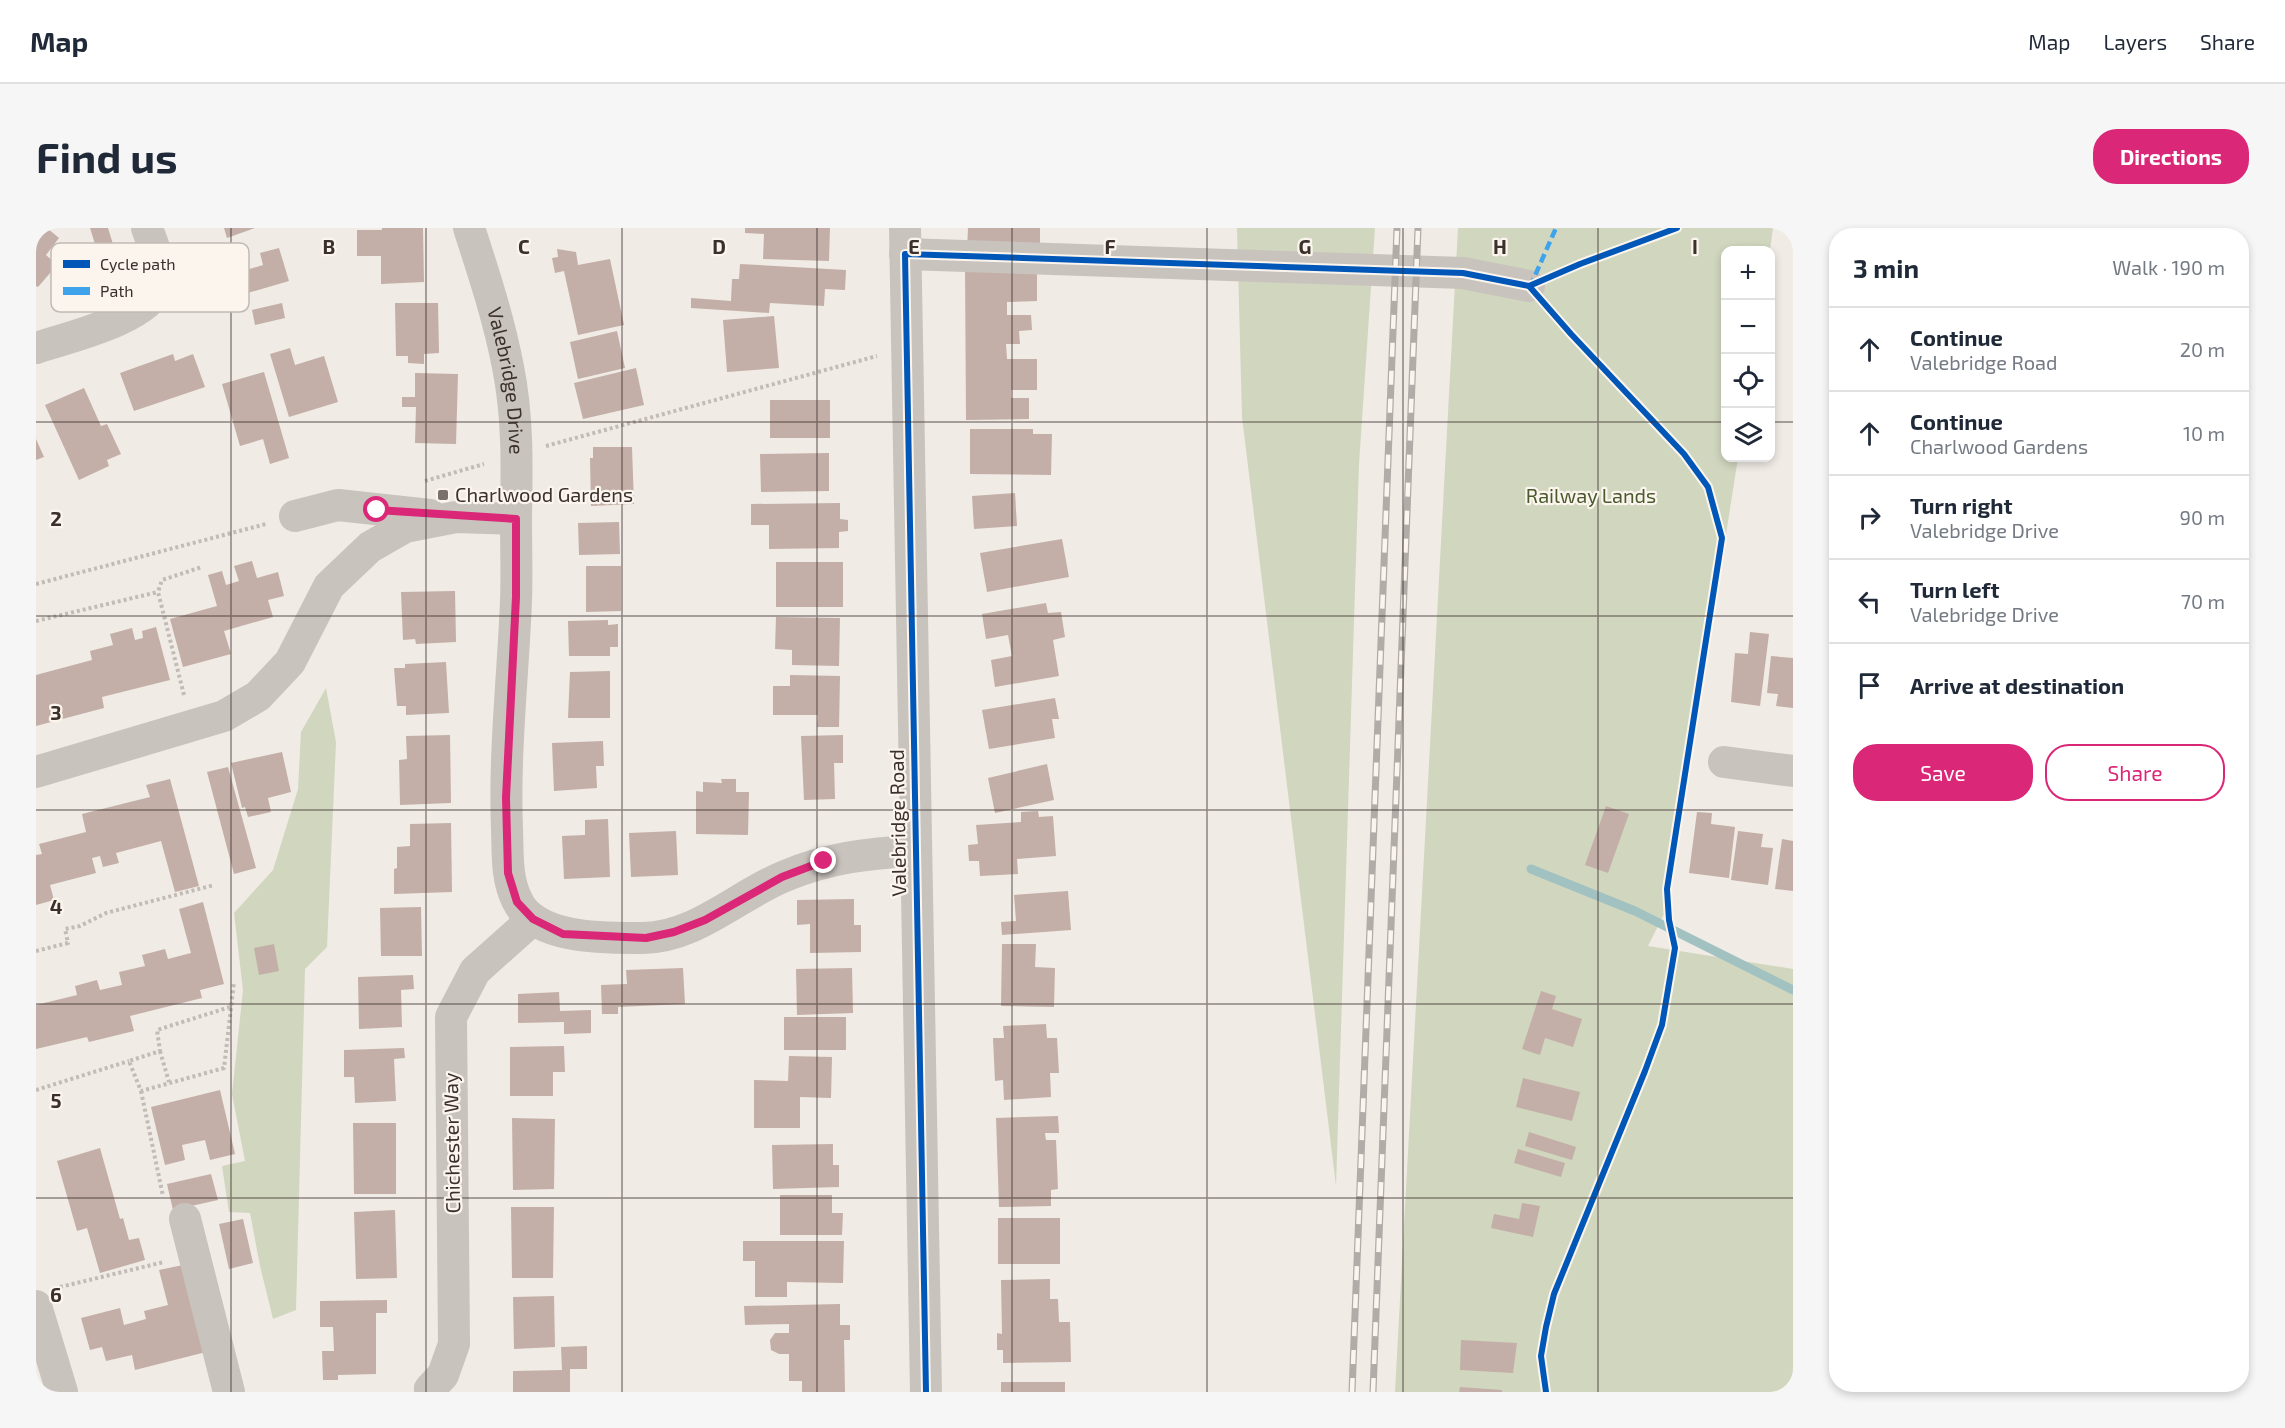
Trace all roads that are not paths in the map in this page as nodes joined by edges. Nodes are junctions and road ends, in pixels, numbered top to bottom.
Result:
1 (147, 228) edge
2 (469, 228) edge
3 (905, 241) edge
4 (152, 243) edge
5 (1530, 286) road end
6 (135, 312) edge
7 (36, 348) edge
8 (295, 516) road end
9 (456, 517) junction
10 (516, 519) junction
11 (1724, 762) dead end
12 (1793, 771) edge
13 (36, 772) edge
14 (915, 851) junction
15 (533, 919) junction
16 (185, 1219) road end
17 (47, 1296) edge
18 (428, 1391) edge
19 (62, 1392) edge
20 (229, 1392) edge
21 (926, 1392) edge

1 - 4 street
2 - 10 street, Valebridge Drive
3 - 5 street
3 - 14 street, Valebridge Road
6 - 7 street
8 - 9 street
9 - 10 street
9 - 13 street
10 - 15 street, Valebridge Drive
11 - 12 street
14 - 15 street, Valebridge Drive
14 - 21 street, Valebridge Road
15 - 18 street, Chichester Way
16 - 20 street
17 - 19 street

